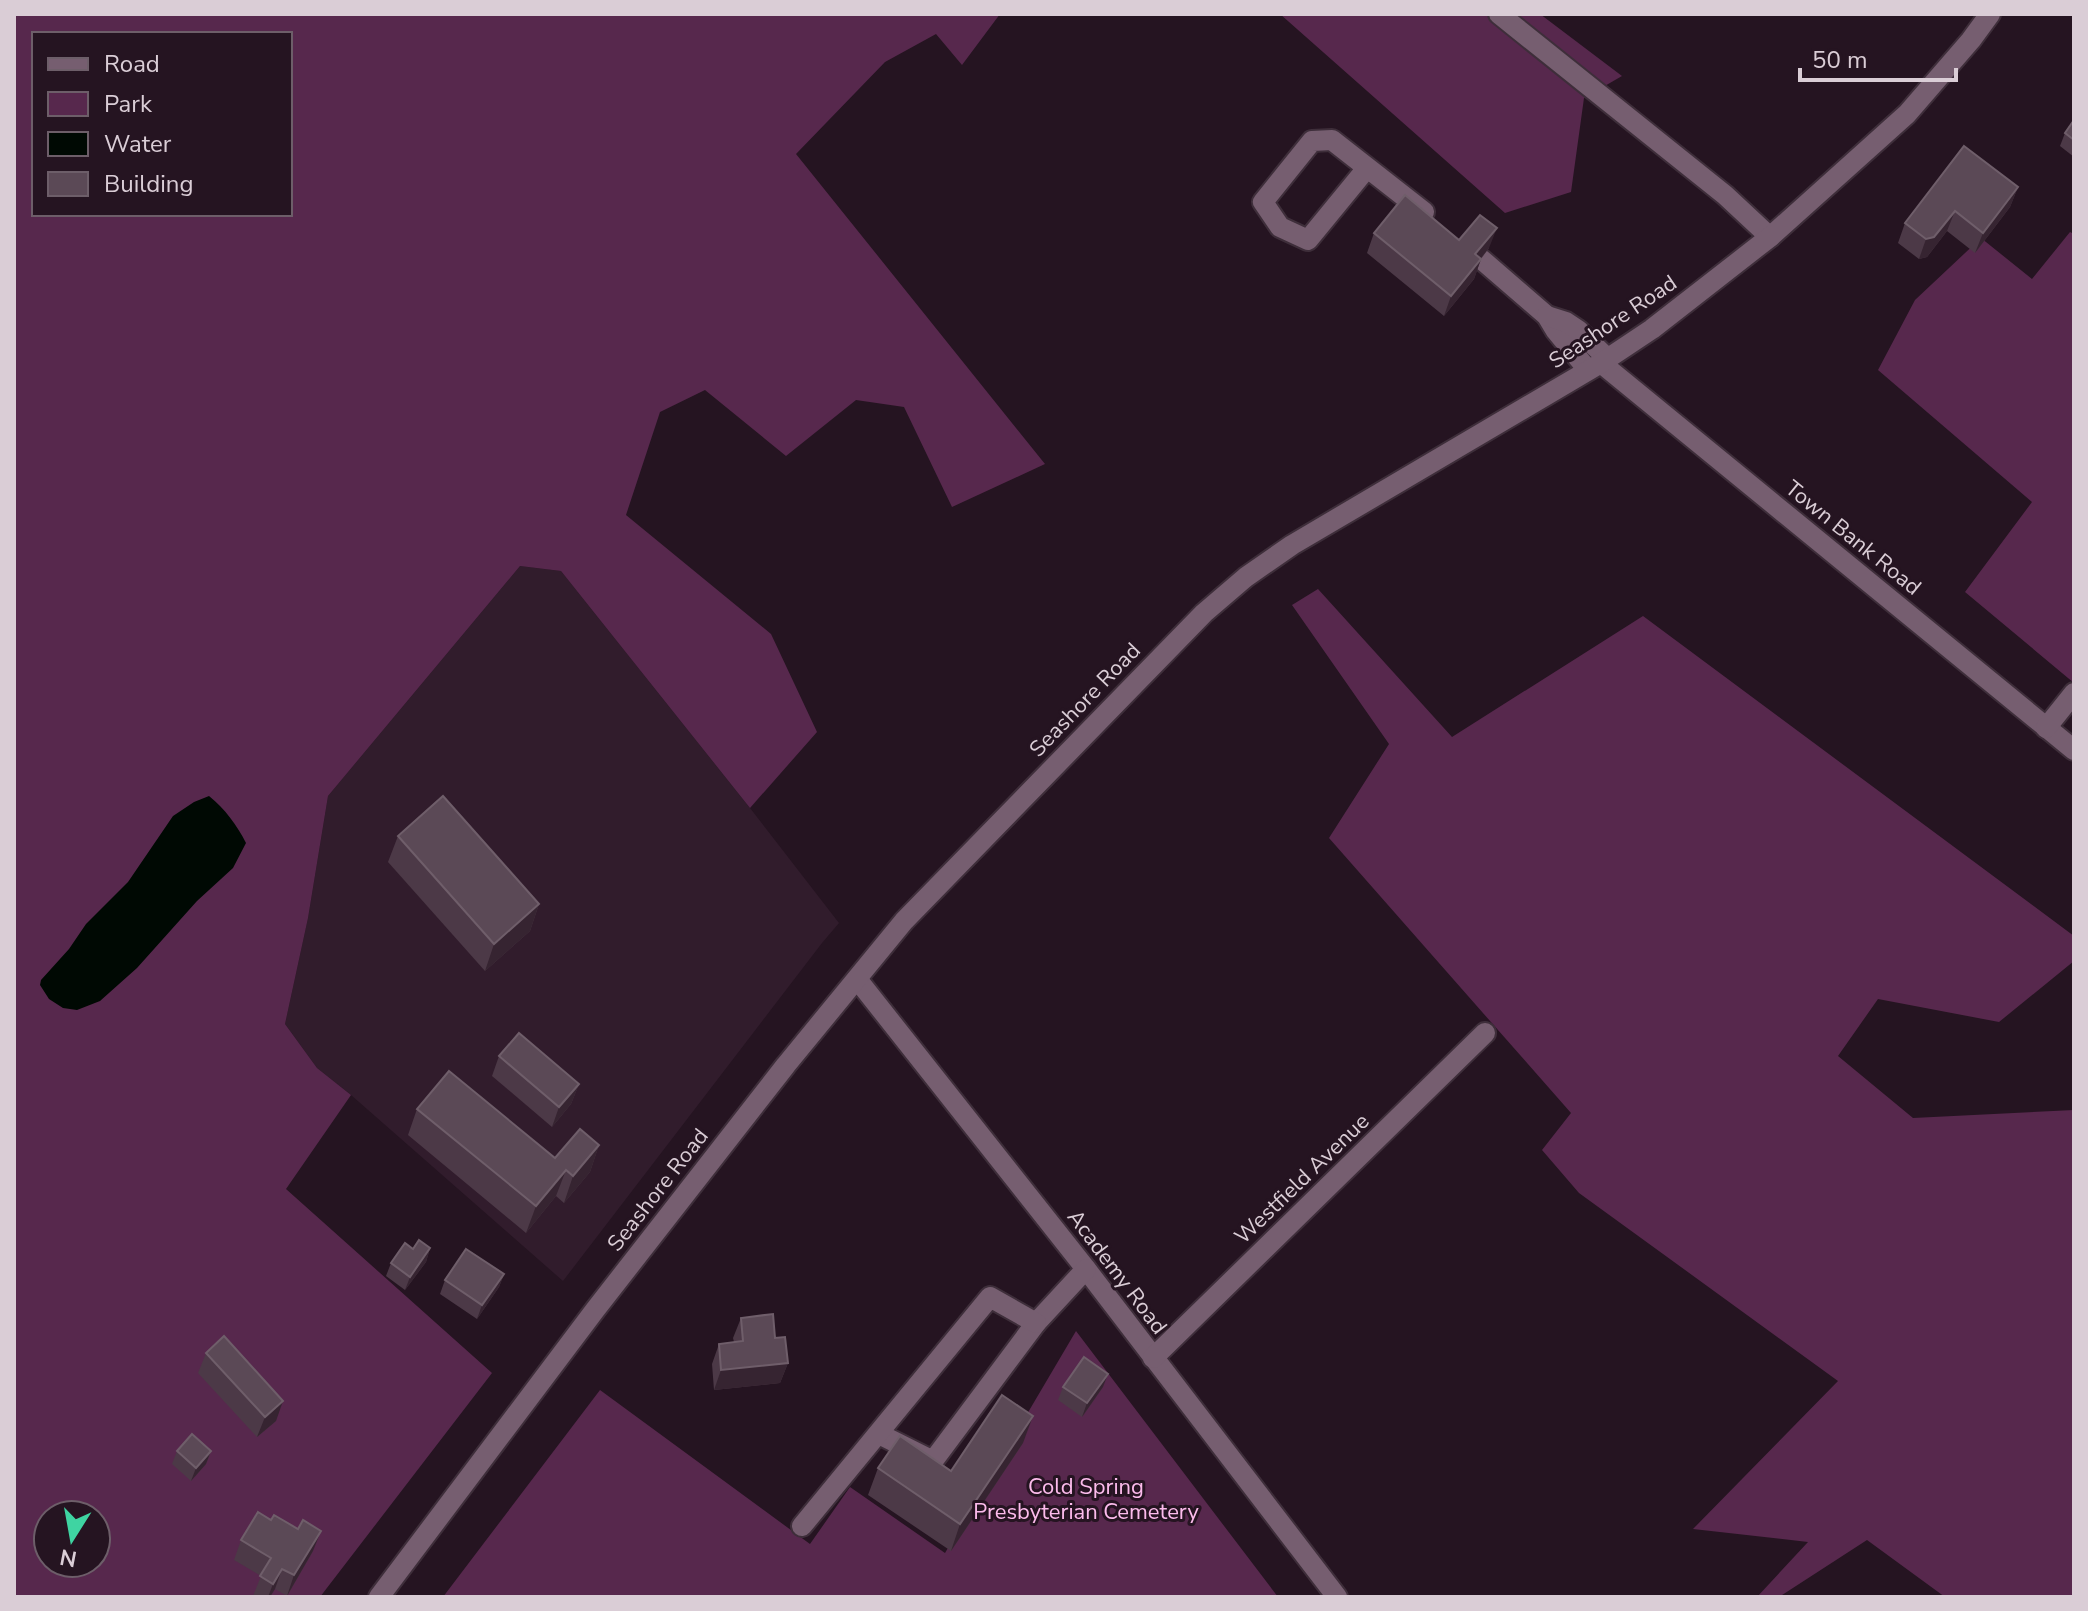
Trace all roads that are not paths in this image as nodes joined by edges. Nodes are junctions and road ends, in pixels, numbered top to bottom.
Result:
1 (1499, 14) edge
2 (1990, 14) edge
3 (1367, 168) junction
4 (1440, 225) edge
5 (1770, 237) junction
6 (1481, 259) edge
7 (1599, 364) junction
8 (2074, 693) edge
9 (2046, 728) junction
10 (2074, 750) edge
11 (857, 979) junction
12 (1485, 1033) dead end
13 (1086, 1269) junction
14 (1036, 1323) junction
15 (1153, 1358) junction
16 (879, 1434) junction
17 (802, 1526) dead end
18 (379, 1597) edge
19 (1337, 1597) edge

1 - 5 street
2 - 5 street, Seashore Road
3 - 3 street
3 - 4 street
5 - 7 street, Seashore Road
6 - 7 street, Town Bank Road
7 - 9 street, Town Bank Road
7 - 11 street, Seashore Road
8 - 9 street
9 - 10 street, Town Bank Road
11 - 13 street, Academy Road
11 - 18 street, Seashore Road
12 - 15 street, Westfield Avenue
13 - 14 street
13 - 15 street, Academy Road
14 - 16 street
14 - 16 street
15 - 19 street, Academy Road
16 - 17 street

